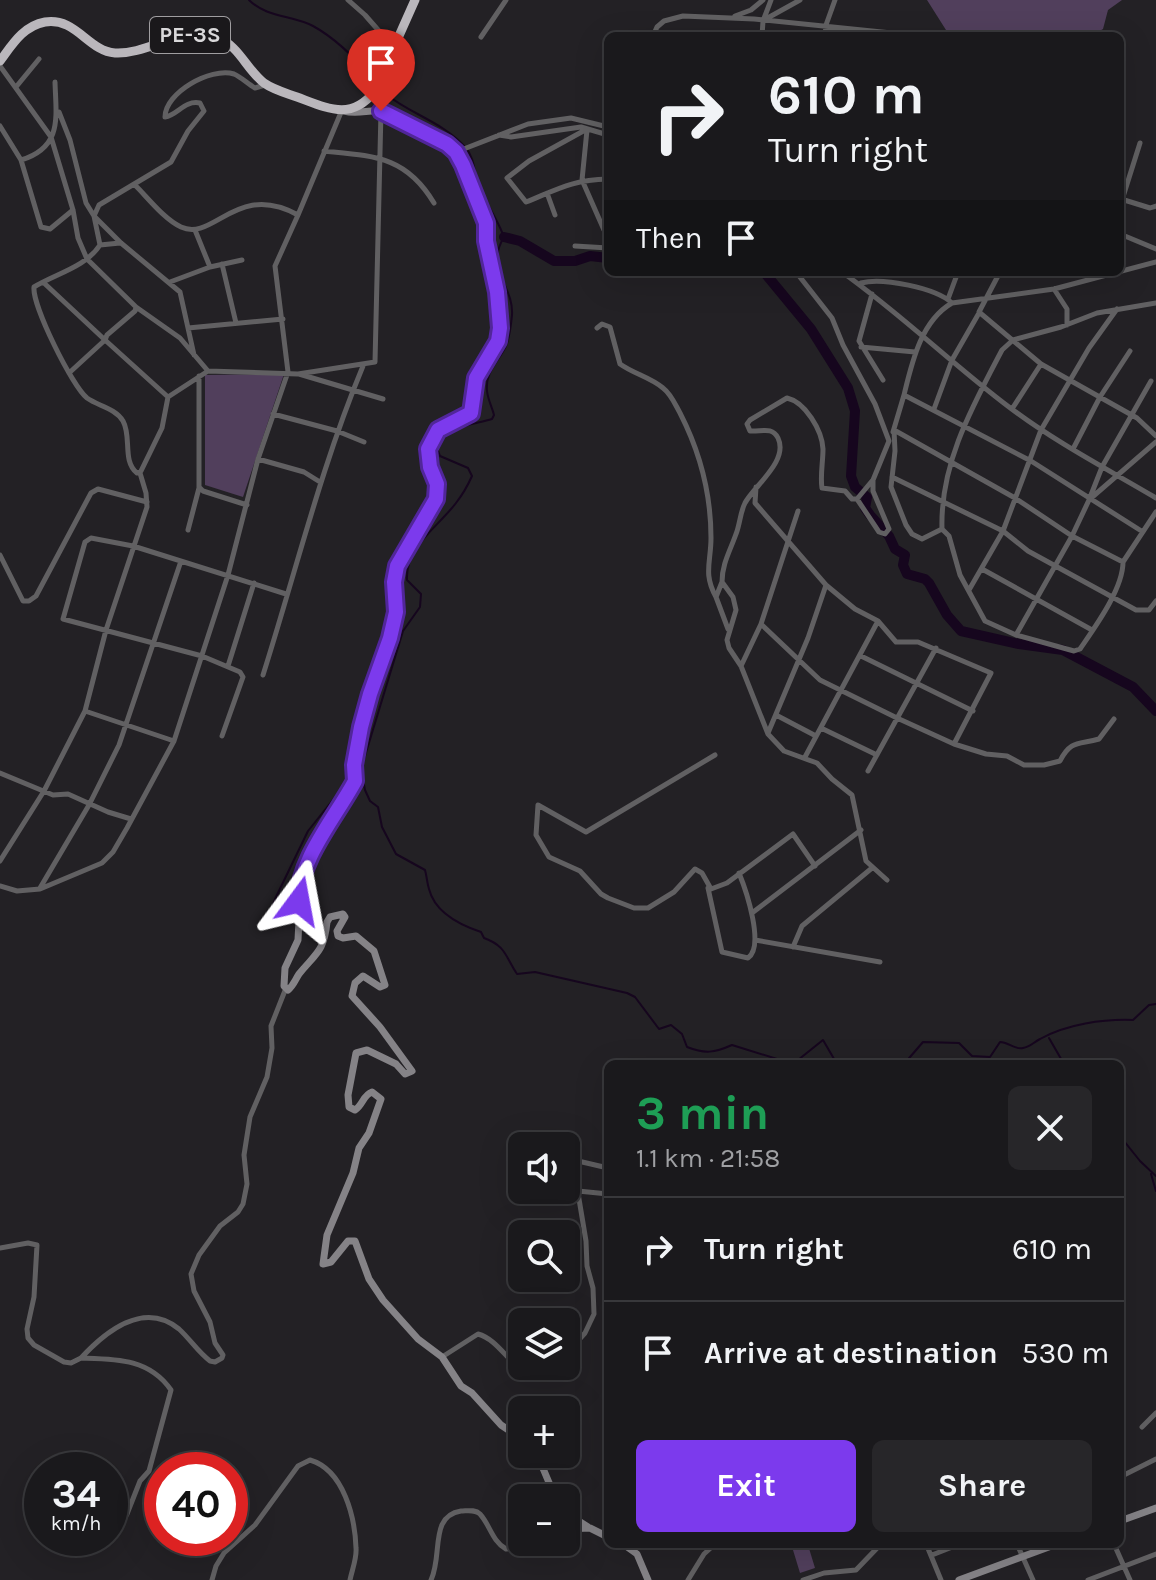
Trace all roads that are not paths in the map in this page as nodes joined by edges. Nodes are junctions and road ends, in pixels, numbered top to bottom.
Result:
1 (348, 0) edge
2 (415, 0) edge
3 (506, 0) edge
4 (763, 0) edge
5 (771, 0) edge
6 (800, 0) edge
7 (835, 0) edge
8 (730, 17) junction
9 (763, 21) junction
10 (826, 25) junction
11 (655, 32) edge
12 (762, 32) edge
13 (825, 32) edge
14 (858, 32) edge
15 (481, 37) dead end
16 (392, 52) junction
17 (39, 59) dead end
18 (0, 64) edge
19 (55, 82) dead end
20 (266, 84) junction
21 (16, 87) junction
22 (378, 96) junction
23 (342, 110) junction
24 (381, 111) junction
25 (59, 112) junction
26 (0, 126) edge
27 (604, 126) edge
28 (587, 129) junction
29 (604, 134) edge
30 (495, 135) junction
31 (51, 137) junction
32 (1140, 143) dead end
33 (324, 151) junction
34 (456, 152) junction
35 (380, 157) junction
36 (21, 160) junction
37 (604, 179) edge
38 (582, 180) junction
39 (135, 185) junction
40 (1124, 190) edge
41 (547, 193) junction
42 (1124, 200) edge
43 (434, 203) dead end
44 (1156, 206) edge
45 (73, 210) junction
46 (298, 215) junction
47 (555, 215) dead end
48 (94, 216) junction
49 (195, 230) junction
50 (604, 230) dead end
51 (1124, 236) edge
52 (121, 243) junction
53 (100, 245) junction
54 (575, 246) dead end
55 (604, 248) edge
56 (1156, 249) edge
57 (87, 259) junction
58 (242, 260) dead end
59 (1156, 262) edge
60 (222, 264) junction
61 (210, 267) junction
62 (1124, 270) edge
63 (799, 276) edge
64 (849, 276) edge
65 (957, 276) edge
66 (998, 276) edge
67 (1103, 276) edge
68 (43, 282) junction
69 (170, 282) junction
70 (860, 283) junction
71 (1054, 289) junction
72 (872, 294) junction
73 (987, 298) junction
74 (950, 301) junction
75 (1156, 303) edge
76 (136, 307) junction
77 (1118, 308) junction
78 (979, 312) junction
79 (283, 319) junction
80 (236, 323) junction
81 (1067, 325) junction
82 (188, 328) junction
83 (597, 328) dead end
84 (924, 336) junction
85 (105, 340) junction
86 (1013, 340) junction
87 (861, 347) junction
88 (1130, 351) dead end
89 (915, 352) junction
90 (194, 355) junction
91 (952, 360) junction
92 (1041, 364) junction
93 (363, 365) junction
94 (208, 371) junction
95 (288, 372) junction
96 (69, 373) junction
97 (298, 374) junction
98 (199, 375) junction
99 (883, 380) dead end
100 (1071, 380) junction
101 (1151, 381) dead end
102 (983, 387) junction
103 (352, 392) junction
104 (904, 395) junction
105 (168, 397) junction
106 (1100, 397) junction
107 (383, 399) dead end
108 (934, 409) junction
109 (1012, 409) junction
110 (273, 414) junction
111 (1131, 415) junction
112 (966, 425) junction
113 (894, 430) junction
114 (1041, 430) junction
115 (337, 431) junction
116 (1156, 439) edge
117 (889, 441) junction
118 (364, 442) dead end
119 (1073, 449) junction
120 (258, 459) junction
121 (950, 461) junction
122 (1031, 461) junction
123 (1102, 467) junction
124 (140, 473) junction
125 (1117, 475) junction
126 (892, 477) junction
127 (873, 480) junction
128 (320, 482) junction
129 (199, 487) junction
130 (756, 487) junction
131 (1015, 498) junction
132 (1156, 498) edge
133 (857, 499) junction
134 (941, 500) junction
135 (1089, 500) junction
136 (148, 502) junction
137 (247, 505) junction
138 (798, 511) dead end
139 (1156, 512) edge
140 (942, 529) junction
141 (188, 530) dead end
142 (1003, 531) junction
143 (1143, 532) junction
144 (1072, 536) junction
145 (788, 541) junction
146 (133, 546) junction
147 (0, 555) edge
148 (181, 561) junction
149 (1123, 562) junction
150 (1054, 564) junction
151 (982, 569) junction
152 (228, 575) junction
153 (722, 582) junction
154 (254, 583) junction
155 (826, 585) junction
156 (969, 590) junction
157 (286, 594) junction
158 (716, 597) junction
159 (1112, 597) junction
160 (1037, 599) junction
161 (1156, 601) edge
162 (878, 621) junction
163 (761, 624) junction
164 (106, 630) junction
165 (1092, 630) junction
166 (729, 631) junction
167 (1016, 635) junction
168 (154, 643) junction
169 (936, 648) junction
170 (202, 656) junction
171 (861, 656) junction
172 (798, 661) junction
173 (228, 666) junction
174 (741, 666) junction
175 (263, 675) dead end
176 (918, 684) junction
177 (840, 692) junction
178 (85, 711) junction
179 (973, 711) junction
180 (776, 715) junction
181 (897, 718) junction
182 (1114, 719) dead end
183 (125, 726) junction
184 (821, 728) junction
185 (768, 734) junction
186 (222, 736) dead end
187 (816, 736) junction
188 (174, 741) junction
189 (954, 744) junction
190 (715, 755) dead end
191 (877, 755) junction
192 (805, 757) junction
193 (868, 771) dead end
194 (0, 773) edge
195 (44, 791) junction
196 (89, 805) junction
197 (131, 819) junction
198 (861, 830) junction
199 (0, 861) edge
200 (815, 866) junction
201 (872, 868) junction
202 (739, 873) junction
203 (887, 880) dead end
204 (0, 886) edge
205 (708, 887) junction
206 (40, 889) junction
207 (752, 914) junction
208 (755, 940) junction
209 (793, 947) junction
210 (880, 962) dead end
211 (286, 988) junction
212 (580, 1162) edge
213 (604, 1167) edge
214 (580, 1191) edge
215 (604, 1194) edge
216 (580, 1204) edge
217 (0, 1248) edge
218 (580, 1339) edge
219 (442, 1357) junction
220 (508, 1357) edge
221 (81, 1358) junction
222 (1156, 1413) edge
223 (1142, 1427) dead end
224 (508, 1430) edge
225 (1156, 1459) edge
226 (1124, 1475) edge
227 (1156, 1508) edge
228 (128, 1511) edge
229 (1124, 1520) edge
230 (580, 1522) edge
231 (580, 1528) edge
232 (590, 1528) junction
233 (604, 1535) edge
234 (629, 1548) edge
235 (711, 1548) edge
236 (877, 1548) edge
237 (927, 1548) edge
238 (950, 1548) edge
239 (1019, 1548) edge
240 (1046, 1548) edge
241 (1116, 1548) edge
242 (508, 1549) edge
243 (1156, 1554) edge
244 (931, 1556) junction
245 (1023, 1556) junction
246 (1124, 1566) junction
247 (212, 1580) edge
248 (350, 1580) edge
249 (431, 1580) edge
250 (648, 1580) edge
251 (688, 1580) edge
252 (803, 1580) edge
253 (941, 1580) edge
254 (959, 1580) edge
255 (1033, 1580) edge
256 (1088, 1580) edge
257 (1130, 1580) edge

1 - 16 street
2 - 16 highway
3 - 15 street
4 - 8 street
5 - 9 street
6 - 9 street
7 - 10 street
8 - 9 street
8 - 11 street
9 - 10 street
9 - 12 street
10 - 13 street
10 - 14 street
16 - 22 highway
16 - 22 street
17 - 21 street
18 - 20 highway, PE-3S
18 - 21 street
19 - 25 street
20 - 23 highway, PE-3S
20 - 39 street
21 - 31 street
22 - 23 highway
22 - 24 street
23 - 24 street
23 - 33 street
24 - 34 street
24 - 35 street
25 - 31 street
25 - 48 street
26 - 36 street
27 - 30 street
28 - 29 street
28 - 30 street
28 - 38 street
28 - 41 street
30 - 34 street
31 - 36 street
31 - 45 street
32 - 40 street
33 - 35 street
33 - 46 street
34 - 211 street
35 - 43 street
35 - 93 street
36 - 45 street
37 - 38 street
38 - 41 street
38 - 50 street
39 - 48 street
39 - 49 street
41 - 47 street
42 - 44 street
45 - 57 street
46 - 49 street
46 - 79 street
48 - 52 street
48 - 53 street
49 - 61 street
51 - 56 street
52 - 53 street
52 - 69 street
53 - 57 street
54 - 55 street
57 - 68 street
57 - 76 street
58 - 60 street
59 - 62 street
60 - 61 street
60 - 80 street
61 - 69 street
63 - 117 street
64 - 70 street
65 - 74 street
66 - 73 street
67 - 71 street
68 - 85 street
68 - 96 street
69 - 82 street
70 - 72 street
70 - 74 street
71 - 73 street
71 - 81 street
72 - 84 street
72 - 87 street
73 - 74 street
73 - 78 street
74 - 84 street
75 - 77 street
76 - 85 street
76 - 90 street
77 - 81 street
77 - 100 street
78 - 86 street
78 - 91 street
79 - 80 street
79 - 95 street
80 - 82 street
81 - 86 street
82 - 90 street
83 - 158 street
84 - 89 street
84 - 91 street
85 - 96 street
85 - 105 street
86 - 92 street
86 - 102 street
87 - 89 street
87 - 99 street
88 - 106 street
89 - 104 street
90 - 94 street
91 - 102 street
91 - 108 street
92 - 100 street
92 - 109 street
93 - 97 street
93 - 103 street
94 - 95 street
94 - 98 street
95 - 97 street
95 - 110 street
96 - 124 street
97 - 103 street
98 - 105 street
98 - 129 street
100 - 106 street
100 - 114 street
101 - 111 street
102 - 109 street
102 - 112 street
103 - 107 street
103 - 115 street
104 - 108 street
104 - 113 street
105 - 124 street
106 - 111 street
106 - 119 street
108 - 112 street
109 - 114 street
110 - 115 street
110 - 120 street
111 - 116 street
111 - 123 street
112 - 121 street
112 - 122 street
113 - 117 street
113 - 121 street
113 - 126 street
114 - 119 street
114 - 122 street
115 - 118 street
115 - 128 street
116 - 125 street
117 - 127 street
119 - 123 street
120 - 128 street
120 - 137 street
121 - 131 street
121 - 134 street
122 - 131 street
122 - 135 street
123 - 125 street
123 - 135 street
124 - 136 street
125 - 132 street
125 - 135 street
126 - 134 street
126 - 140 street
127 - 133 street
127 - 133 street
128 - 157 street
129 - 137 street
129 - 141 street
130 - 133 street
130 - 145 street
130 - 153 street
131 - 142 street
131 - 144 street
134 - 140 street
134 - 142 street
135 - 143 street
135 - 144 street
136 - 146 street
136 - 147 street
137 - 152 street
138 - 145 street
139 - 143 street
140 - 156 street
142 - 150 street
142 - 151 street
143 - 149 street
144 - 149 street
144 - 150 street
145 - 155 street
145 - 163 street
146 - 148 street
146 - 164 street
146 - 164 street
148 - 152 street
148 - 168 street
149 - 159 street
150 - 159 street
150 - 160 street
151 - 156 street
151 - 160 street
152 - 154 street
152 - 170 street
153 - 158 street
153 - 166 street
154 - 157 street
154 - 173 street
155 - 162 street
155 - 172 street
156 - 167 street
157 - 175 street
158 - 166 street
159 - 161 street
159 - 165 street
160 - 165 street
160 - 167 street
162 - 169 street
162 - 171 street
163 - 172 street
163 - 174 street
164 - 168 street
164 - 178 street
165 - 167 street
166 - 174 street
168 - 170 street
168 - 183 street
169 - 176 street
169 - 179 street
170 - 173 street
170 - 188 street
171 - 176 street
171 - 177 street
172 - 177 street
172 - 180 street
173 - 186 street
174 - 185 street
176 - 179 street
176 - 181 street
177 - 181 street
177 - 184 street
178 - 183 street
178 - 195 street
179 - 189 street
180 - 185 street
180 - 187 street
181 - 189 street
181 - 191 street
182 - 189 street
183 - 188 street
183 - 196 street
184 - 187 street
184 - 191 street
185 - 192 street
187 - 192 street
188 - 197 street
190 - 205 street
191 - 193 street
192 - 198 street
194 - 195 street
195 - 196 street
195 - 199 street
196 - 197 street
196 - 206 street
197 - 206 street
198 - 200 street
198 - 201 street
200 - 202 street
200 - 207 street
201 - 203 street
201 - 209 street
202 - 205 street
202 - 207 street
204 - 206 street
205 - 208 street
207 - 208 street
208 - 209 street
209 - 210 street
211 - 219 street
211 - 221 street
212 - 213 street
214 - 215 street
216 - 218 street
217 - 221 street
219 - 220 street
219 - 224 street
221 - 228 street
222 - 223 street
225 - 226 street
227 - 229 street
230 - 232 street
231 - 232 street
232 - 233 street
234 - 250 street
235 - 251 street
236 - 252 street
237 - 244 street
238 - 244 street
239 - 245 street
240 - 245 street
241 - 246 street
242 - 249 street
243 - 246 street
244 - 253 street
245 - 254 street
245 - 255 street
246 - 256 street
246 - 257 street
247 - 248 street

